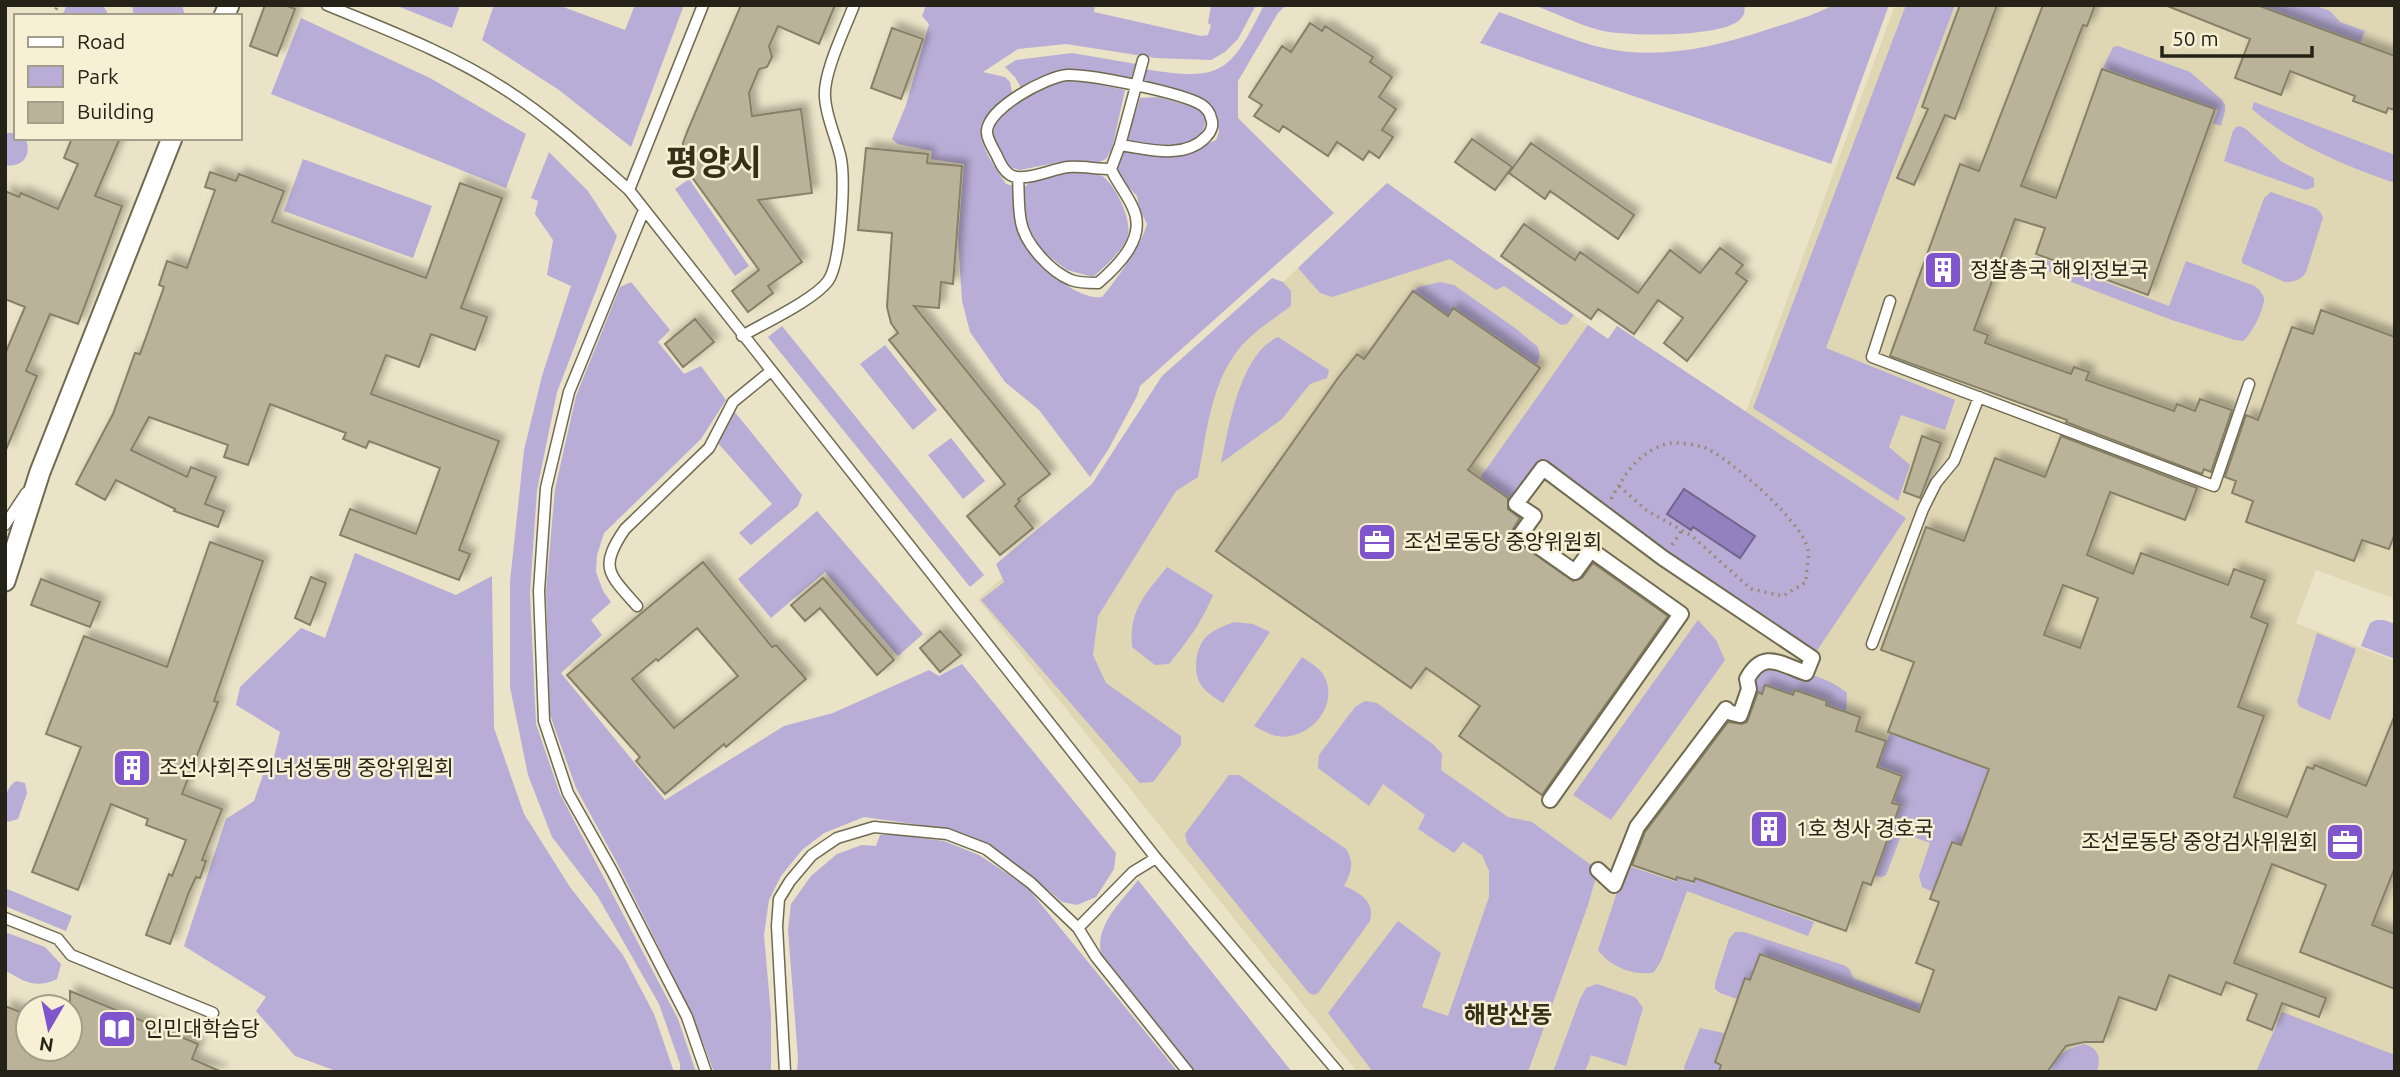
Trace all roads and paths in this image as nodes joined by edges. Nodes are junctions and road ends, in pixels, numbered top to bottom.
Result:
1 (327, 5) edge
2 (703, 5) edge
3 (854, 5) edge
4 (1143, 60) dead end
5 (1135, 86) junction
6 (171, 140) edge
7 (1120, 145) junction
8 (1111, 169) junction
9 (1018, 177) junction
10 (629, 190) junction
11 (644, 210) junction
12 (1890, 301) dead end
13 (743, 336) junction
14 (771, 371) junction
15 (2249, 384) dead end
16 (1979, 397) junction
17 (40, 472) junction
18 (1619, 486) junction
19 (1602, 514) junction
20 (5, 525) edge
21 (5, 581) edge
22 (637, 606) dead end
23 (1872, 644) dead end
24 (1550, 800) dead end
25 (1156, 858) junction
26 (1598, 870) dead end
27 (5, 918) edge
28 (1078, 928) junction
29 (213, 1013) dead end
30 (706, 1072) edge
31 (785, 1072) edge
32 (1188, 1072) edge
33 (1338, 1072) edge

1 - 10 lane
2 - 10 lane
3 - 13 lane
4 - 5 lane
5 - 7 lane
5 - 7 lane
5 - 9 lane
6 - 17 street
7 - 8 lane
8 - 9 lane
8 - 9 lane
10 - 11 lane
11 - 13 lane
11 - 30 lane
12 - 16 lane
13 - 14 lane
14 - 22 lane
14 - 25 lane
15 - 16 lane
16 - 23 lane
17 - 20 lane
17 - 21 street
18 - 18 path
18 - 19 path
19 - 24 street
19 - 26 street
25 - 28 lane
25 - 33 lane
27 - 29 lane
28 - 31 lane
28 - 32 lane

